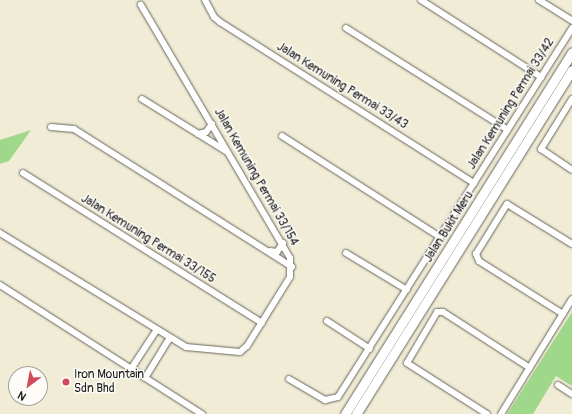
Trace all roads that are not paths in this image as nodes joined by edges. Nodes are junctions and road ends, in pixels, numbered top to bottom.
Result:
1 (205, 0) edge
2 (421, 0) edge
3 (539, 0) edge
4 (141, 5) dead end
5 (572, 21) edge
6 (346, 28) dead end
7 (572, 28) edge
8 (572, 52) edge
9 (572, 70) edge
10 (541, 76) junction
11 (142, 99) dead end
12 (572, 99) edge
13 (212, 124) junction
14 (51, 127) dead end
15 (508, 130) junction
16 (198, 134) junction
17 (282, 136) dead end
18 (228, 152) junction
19 (572, 170) edge
20 (23, 173) dead end
21 (474, 184) junction
22 (0, 233) edge
23 (440, 237) junction
24 (283, 244) junction
25 (572, 244) edge
26 (264, 250) junction
27 (346, 253) dead end
28 (292, 267) junction
29 (0, 285) edge
30 (406, 290) junction
31 (572, 299) edge
32 (563, 314) junction
33 (327, 321) dead end
34 (262, 323) junction
35 (156, 331) junction
36 (169, 339) junction
37 (370, 349) junction
38 (530, 368) junction
39 (131, 369) junction
40 (145, 378) junction
41 (289, 379) dead end
42 (558, 385) dead end
43 (572, 394) edge
44 (202, 414) edge
45 (345, 414) edge
46 (356, 414) edge
47 (487, 414) edge
48 (501, 414) edge

1 - 21 street, Jalan Kemuning Permai 33/43
2 - 10 street
3 - 5 street
4 - 13 street, Jalan Kemuning Permai 33/154
6 - 15 street
7 - 10 street, Jalan Kemuning Permai 33/42
8 - 45 main road, Jalan Bukit Meru
9 - 46 main road, Jalan Bukit Meru
10 - 15 street, Jalan Kemuning Permai 33/42
11 - 16 street
12 - 19 street
13 - 16 street
13 - 18 street, Jalan Kemuning Permai 33/154
14 - 26 street
15 - 21 street, Jalan Kemuning Permai 33/42
16 - 18 street
17 - 23 street
18 - 24 street, Jalan Kemuning Permai 33/154
20 - 34 street, Jalan Kemuning Permai 33/155
21 - 23 street, Jalan Kemuning Permai 33/42
22 - 35 street
23 - 30 street, Jalan Kemuning Permai 33/42
24 - 26 street
24 - 28 street, Jalan Kemuning Permai 33/154
25 - 32 street
26 - 28 street
27 - 30 street
28 - 34 street
29 - 39 street
30 - 37 street, Jalan Kemuning Permai 33/42
31 - 32 street
32 - 38 street
33 - 37 street
34 - 36 street
35 - 36 street
35 - 39 street
36 - 40 street
37 - 41 street, Jalan Kemuning Permai 33/42
38 - 47 street
38 - 48 street
39 - 40 street
40 - 44 street
42 - 43 street

